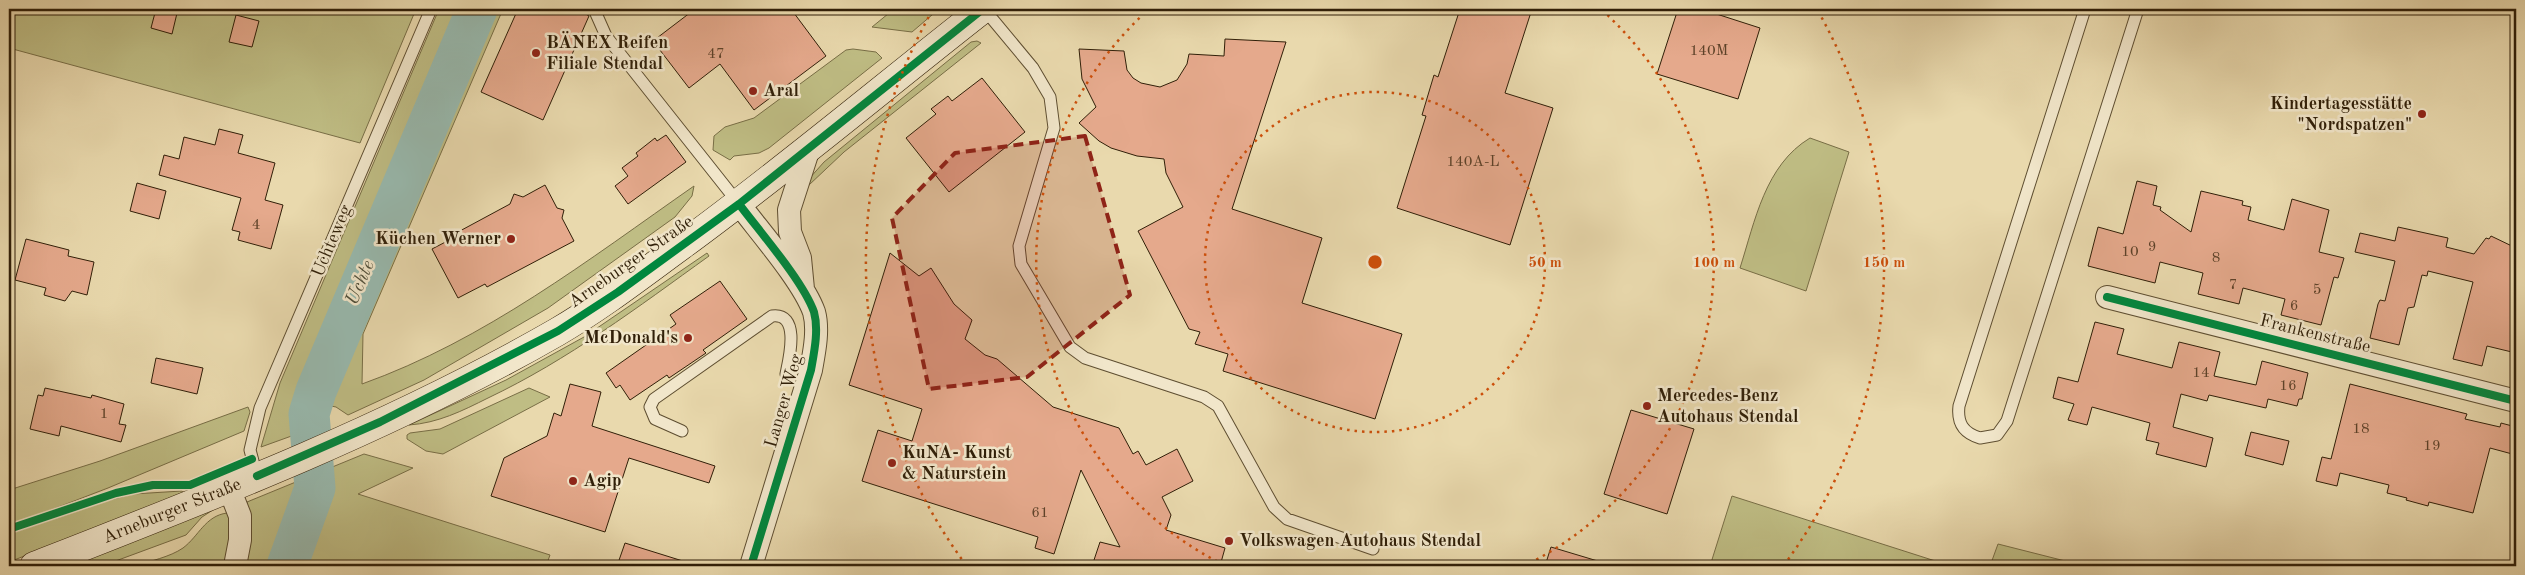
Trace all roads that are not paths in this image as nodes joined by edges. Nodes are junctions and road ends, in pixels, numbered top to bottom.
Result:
1 (431, 9) edge
2 (594, 9) edge
3 (984, 9) edge
4 (2085, 9) edge
5 (2138, 9) edge
6 (809, 148) junction
7 (739, 204) junction
8 (803, 290) junction
9 (2107, 297) dead end
10 (786, 374) dead end
11 (2516, 401) edge
12 (682, 432) dead end
13 (265, 472) junction
14 (229, 488) junction
15 (1373, 548) dead end
16 (34, 566) edge
17 (235, 566) edge
18 (751, 566) edge

1 - 13 lane, Uchteweg
2 - 7 lane
3 - 6 main road, Arneburger Straße
3 - 15 lane
4 - 5 lane
6 - 7 main road, Arneburger Straße
6 - 8 street, Langer Weg
7 - 8 street, Langer Weg
7 - 13 main road, Arneburger Straße
8 - 18 street, Langer Weg
9 - 11 street, Frankenstraße
10 - 12 lane
13 - 14 main road, Arneburger Straße
14 - 16 main road, Arneburger Straße
14 - 17 street

